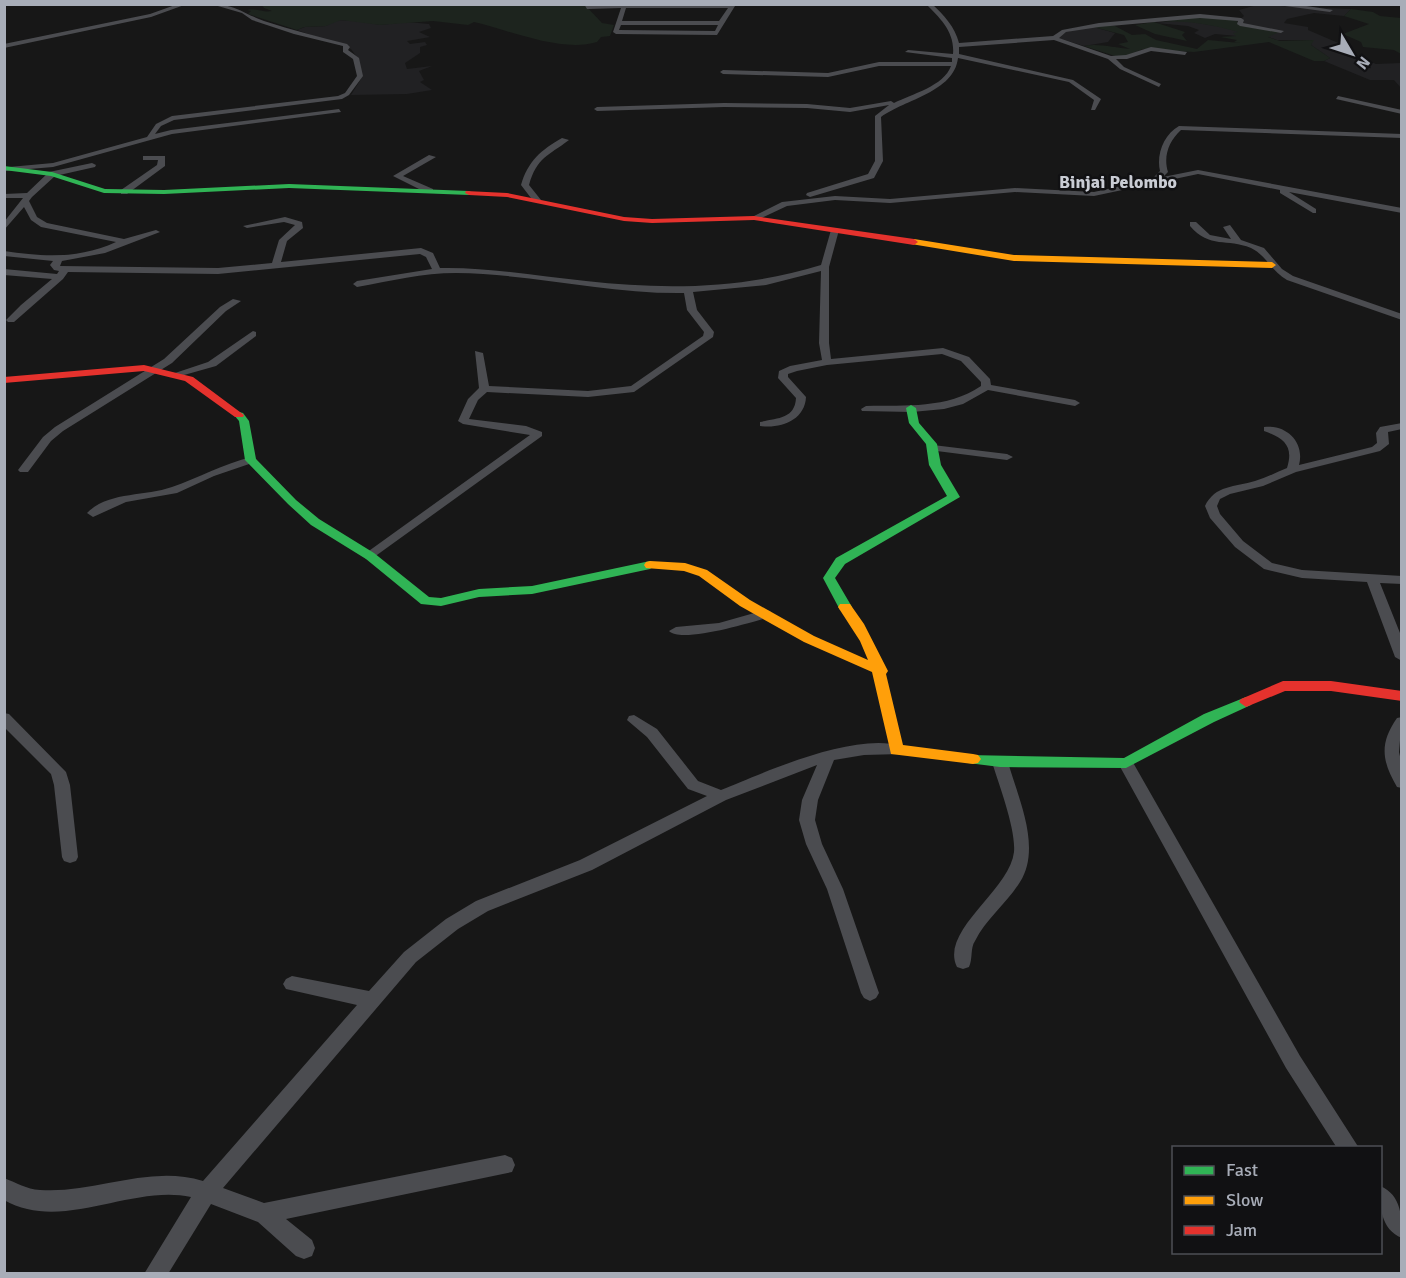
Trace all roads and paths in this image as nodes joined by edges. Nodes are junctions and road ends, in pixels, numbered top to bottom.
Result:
1 (185, 4) edge
2 (213, 4) edge
3 (587, 4) edge
4 (928, 4) edge
5 (1272, 4) edge
6 (624, 6) junction
7 (1330, 9) dead end
8 (623, 15) junction
9 (646, 15) dead end
10 (713, 15) dead end
11 (725, 15) junction
12 (619, 23) junction
13 (720, 23) junction
14 (1281, 31) dead end
15 (1055, 38) junction
16 (957, 45) junction
17 (4, 46) edge
18 (908, 52) dead end
19 (1185, 53) dead end
20 (955, 58) junction
21 (1110, 58) junction
22 (723, 72) dead end
23 (1159, 85) dead end
24 (1338, 98) dead end
25 (899, 102) junction
26 (1093, 108) dead end
27 (597, 109) dead end
28 (339, 111) dead end
29 (1401, 112) edge
30 (164, 121) junction
31 (171, 132) junction
32 (1401, 136) edge
33 (150, 137) junction
34 (565, 140) dead end
35 (432, 157) dead end
36 (146, 158) dead end
37 (92, 165) dead end
38 (6, 168) edge
39 (52, 174) junction
40 (1156, 179) junction
41 (1276, 186) junction
42 (430, 191) junction
43 (124, 192) junction
44 (4, 196) edge
45 (27, 198) junction
46 (537, 200) junction
47 (785, 204) junction
48 (1313, 211) dead end
49 (1401, 211) edge
50 (754, 218) junction
51 (1193, 224) dead end
52 (247, 226) dead end
53 (1227, 227) dead end
54 (4, 228) edge
55 (835, 230) junction
56 (156, 232) dead end
57 (122, 241) junction
58 (1238, 242) junction
59 (4, 253) edge
60 (58, 261) junction
61 (276, 264) junction
62 (1272, 265) junction
63 (825, 267) junction
64 (437, 271) junction
65 (4, 272) edge
66 (63, 274) junction
67 (357, 284) dead end
68 (688, 291) junction
69 (236, 301) dead end
70 (1401, 317) edge
71 (11, 320) dead end
72 (253, 334) dead end
73 (478, 353) dead end
74 (827, 362) junction
75 (157, 369) junction
76 (177, 374) junction
77 (4, 380) edge
78 (986, 387) junction
79 (484, 389) junction
80 (1076, 403) dead end
81 (911, 408) junction
82 (866, 409) dead end
83 (764, 424) dead end
84 (1401, 426) edge
85 (1268, 429) dead end
86 (933, 448) junction
87 (1007, 457) dead end
88 (251, 460) junction
89 (24, 470) dead end
90 (1292, 470) junction
91 (93, 513) dead end
92 (370, 556) junction
93 (1372, 579) junction
94 (1401, 580) edge
95 (765, 614) junction
96 (676, 631) dead end
97 (1401, 657) edge
98 (881, 671) junction
99 (1401, 696) edge
100 (4, 718) edge
101 (634, 720) dead end
102 (1401, 722) edge
103 (896, 750) junction
104 (828, 756) junction
105 (1000, 762) junction
106 (1126, 763) junction
107 (1401, 783) edge
108 (721, 795) junction
109 (70, 857) dead end
110 (963, 962) dead end
111 (292, 984) dead end
112 (870, 993) dead end
113 (374, 1000) junction
114 (1348, 1146) edge
115 (505, 1165) dead end
116 (4, 1188) edge
117 (207, 1191) junction
118 (1382, 1199) edge
119 (264, 1213) junction
120 (1401, 1228) edge
121 (304, 1248) dead end
122 (154, 1274) edge

1 - 17 street
2 - 30 street
3 - 6 street
4 - 16 street
5 - 7 street
6 - 8 street
6 - 11 street
8 - 9 street
8 - 12 street
10 - 11 street
11 - 13 street
12 - 13 street
12 - 13 street
14 - 15 street
15 - 16 street
15 - 21 street
16 - 20 street
18 - 20 street
19 - 21 street
20 - 22 street
20 - 25 street
20 - 26 street
21 - 23 street
24 - 29 street
25 - 27 street
25 - 47 street
28 - 31 street
30 - 31 street
30 - 33 street
31 - 33 street
32 - 40 street
33 - 38 street
34 - 46 street
35 - 42 street
36 - 43 street
37 - 39 street
38 - 39 street
39 - 43 street
39 - 45 street
40 - 41 street
40 - 47 street
41 - 48 street
41 - 49 street
42 - 43 street
42 - 46 street
44 - 45 street
45 - 54 street
45 - 57 street
46 - 50 street
47 - 50 street
50 - 55 street
51 - 58 street
52 - 61 street
53 - 58 street
55 - 62 street
55 - 63 street
56 - 57 street
57 - 60 street
58 - 62 street
59 - 60 street
60 - 66 street
61 - 64 street
61 - 66 street
62 - 70 street
63 - 68 street
63 - 74 street
64 - 67 street
64 - 68 street
65 - 66 street
66 - 71 street
68 - 79 street
69 - 75 street
72 - 76 street
73 - 79 street
74 - 78 street
74 - 83 street
75 - 76 street
75 - 77 street
75 - 89 street
76 - 88 street
78 - 80 street
78 - 81 street
79 - 92 street
81 - 82 street
81 - 86 street
84 - 90 street
85 - 90 street
86 - 87 street
86 - 98 street
88 - 91 street
88 - 92 street
90 - 93 street
92 - 95 street
93 - 94 street
93 - 97 street
95 - 96 street
95 - 98 street
98 - 103 street
99 - 106 street
100 - 109 street
101 - 108 street
102 - 107 street
103 - 104 street
103 - 105 street
104 - 108 street
104 - 112 street
105 - 106 street
105 - 110 street
106 - 114 street
108 - 113 street
111 - 113 street
113 - 117 street
115 - 119 street
116 - 117 street
117 - 119 street
117 - 122 street
118 - 120 street
119 - 121 street

